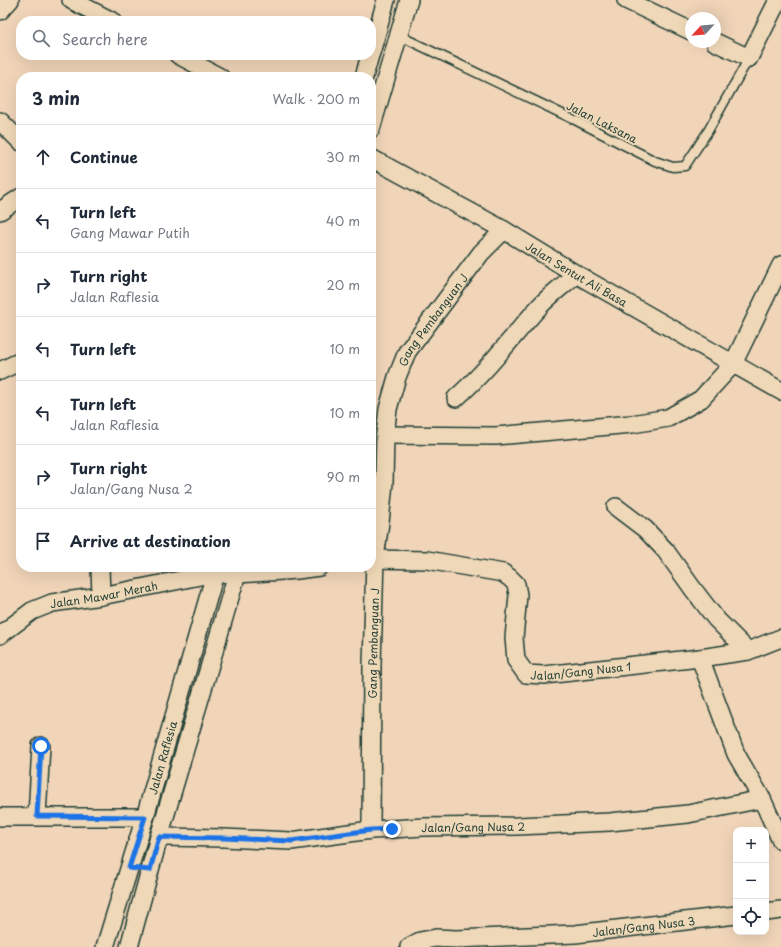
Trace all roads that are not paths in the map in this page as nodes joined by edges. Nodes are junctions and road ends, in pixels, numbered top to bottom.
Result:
1 (10, 0) edge
2 (71, 0) edge
3 (386, 0) edge
4 (409, 0) edge
5 (626, 0) edge
6 (778, 0) edge
7 (0, 11) edge
8 (102, 16) edge
9 (685, 28) edge
10 (398, 35) junction
11 (376, 36) edge
12 (721, 45) edge
13 (749, 58) junction
14 (188, 60) edge
15 (369, 60) edge
16 (210, 72) edge
17 (366, 72) edge
18 (376, 112) edge
19 (0, 121) edge
20 (16, 137) edge
21 (376, 161) edge
22 (16, 200) edge
23 (0, 211) edge
24 (504, 230) junction
25 (781, 265) edge
26 (576, 274) junction
27 (16, 363) edge
28 (733, 364) junction
29 (0, 371) edge
30 (781, 392) edge
31 (456, 398) dead end
32 (385, 436) junction
33 (616, 507) dead end
34 (376, 543) edge
35 (376, 558) edge
36 (100, 572) edge
37 (222, 572) edge
38 (227, 572) edge
39 (227, 572) edge
40 (373, 572) edge
41 (101, 596) junction
42 (0, 635) edge
43 (781, 638) edge
44 (748, 650) junction
45 (700, 658) junction
46 (41, 746) dead end
47 (762, 799) junction
48 (37, 816) junction
49 (0, 817) edge
50 (145, 817) junction
51 (371, 830) junction
52 (159, 837) junction
53 (781, 841) edge
54 (140, 869) junction
55 (781, 910) edge
56 (769, 912) edge
57 (733, 916) edge
58 (578, 940) edge
59 (457, 943) edge
60 (105, 947) edge
61 (129, 947) edge
62 (409, 947) edge

1 - 7 street
2 - 8 street
3 - 11 street
4 - 10 street
5 - 9 street
6 - 13 street
10 - 13 lane, Jalan Laksana
10 - 18 street
12 - 13 street
14 - 16 street
15 - 17 street
19 - 20 street
21 - 24 street, Jalan Sentut Ali Basa
22 - 23 street
24 - 26 street, Jalan Sentut Ali Basa
24 - 32 street, Gang Pembanguan J
25 - 28 street
26 - 28 street, Jalan Sentut Ali Basa
26 - 31 street
27 - 29 street
28 - 30 street, Jalan Sentut Ali Basa
28 - 32 street
32 - 34 street, Gang Pembanguan J
33 - 44 street
35 - 45 street, Jalan/Gang Nusa 1
36 - 41 street
37 - 41 street, Jalan Mawar Merah
38 - 50 street, Jalan Raflesia
39 - 52 street, Jalan Raflesia
40 - 51 street, Gang Pembanguan J
41 - 42 street, Jalan Mawar Merah
43 - 44 street, Jalan/Gang Nusa 1
44 - 45 street, Jalan/Gang Nusa 1
45 - 47 street
46 - 48 street
47 - 51 street, Jalan/Gang Nusa 2
47 - 53 street
48 - 49 street
48 - 50 street
50 - 54 street, Jalan Raflesia
51 - 52 street, Jalan/Gang Nusa 2
52 - 54 street, Jalan Raflesia
54 - 60 street, Jalan Raflesia
54 - 61 street, Jalan Raflesia
55 - 56 street
57 - 58 street, Jalan/Gang Nusa 3
58 - 59 street, Jalan/Gang Nusa 3
59 - 62 street, Jalan/Gang Nusa 3

